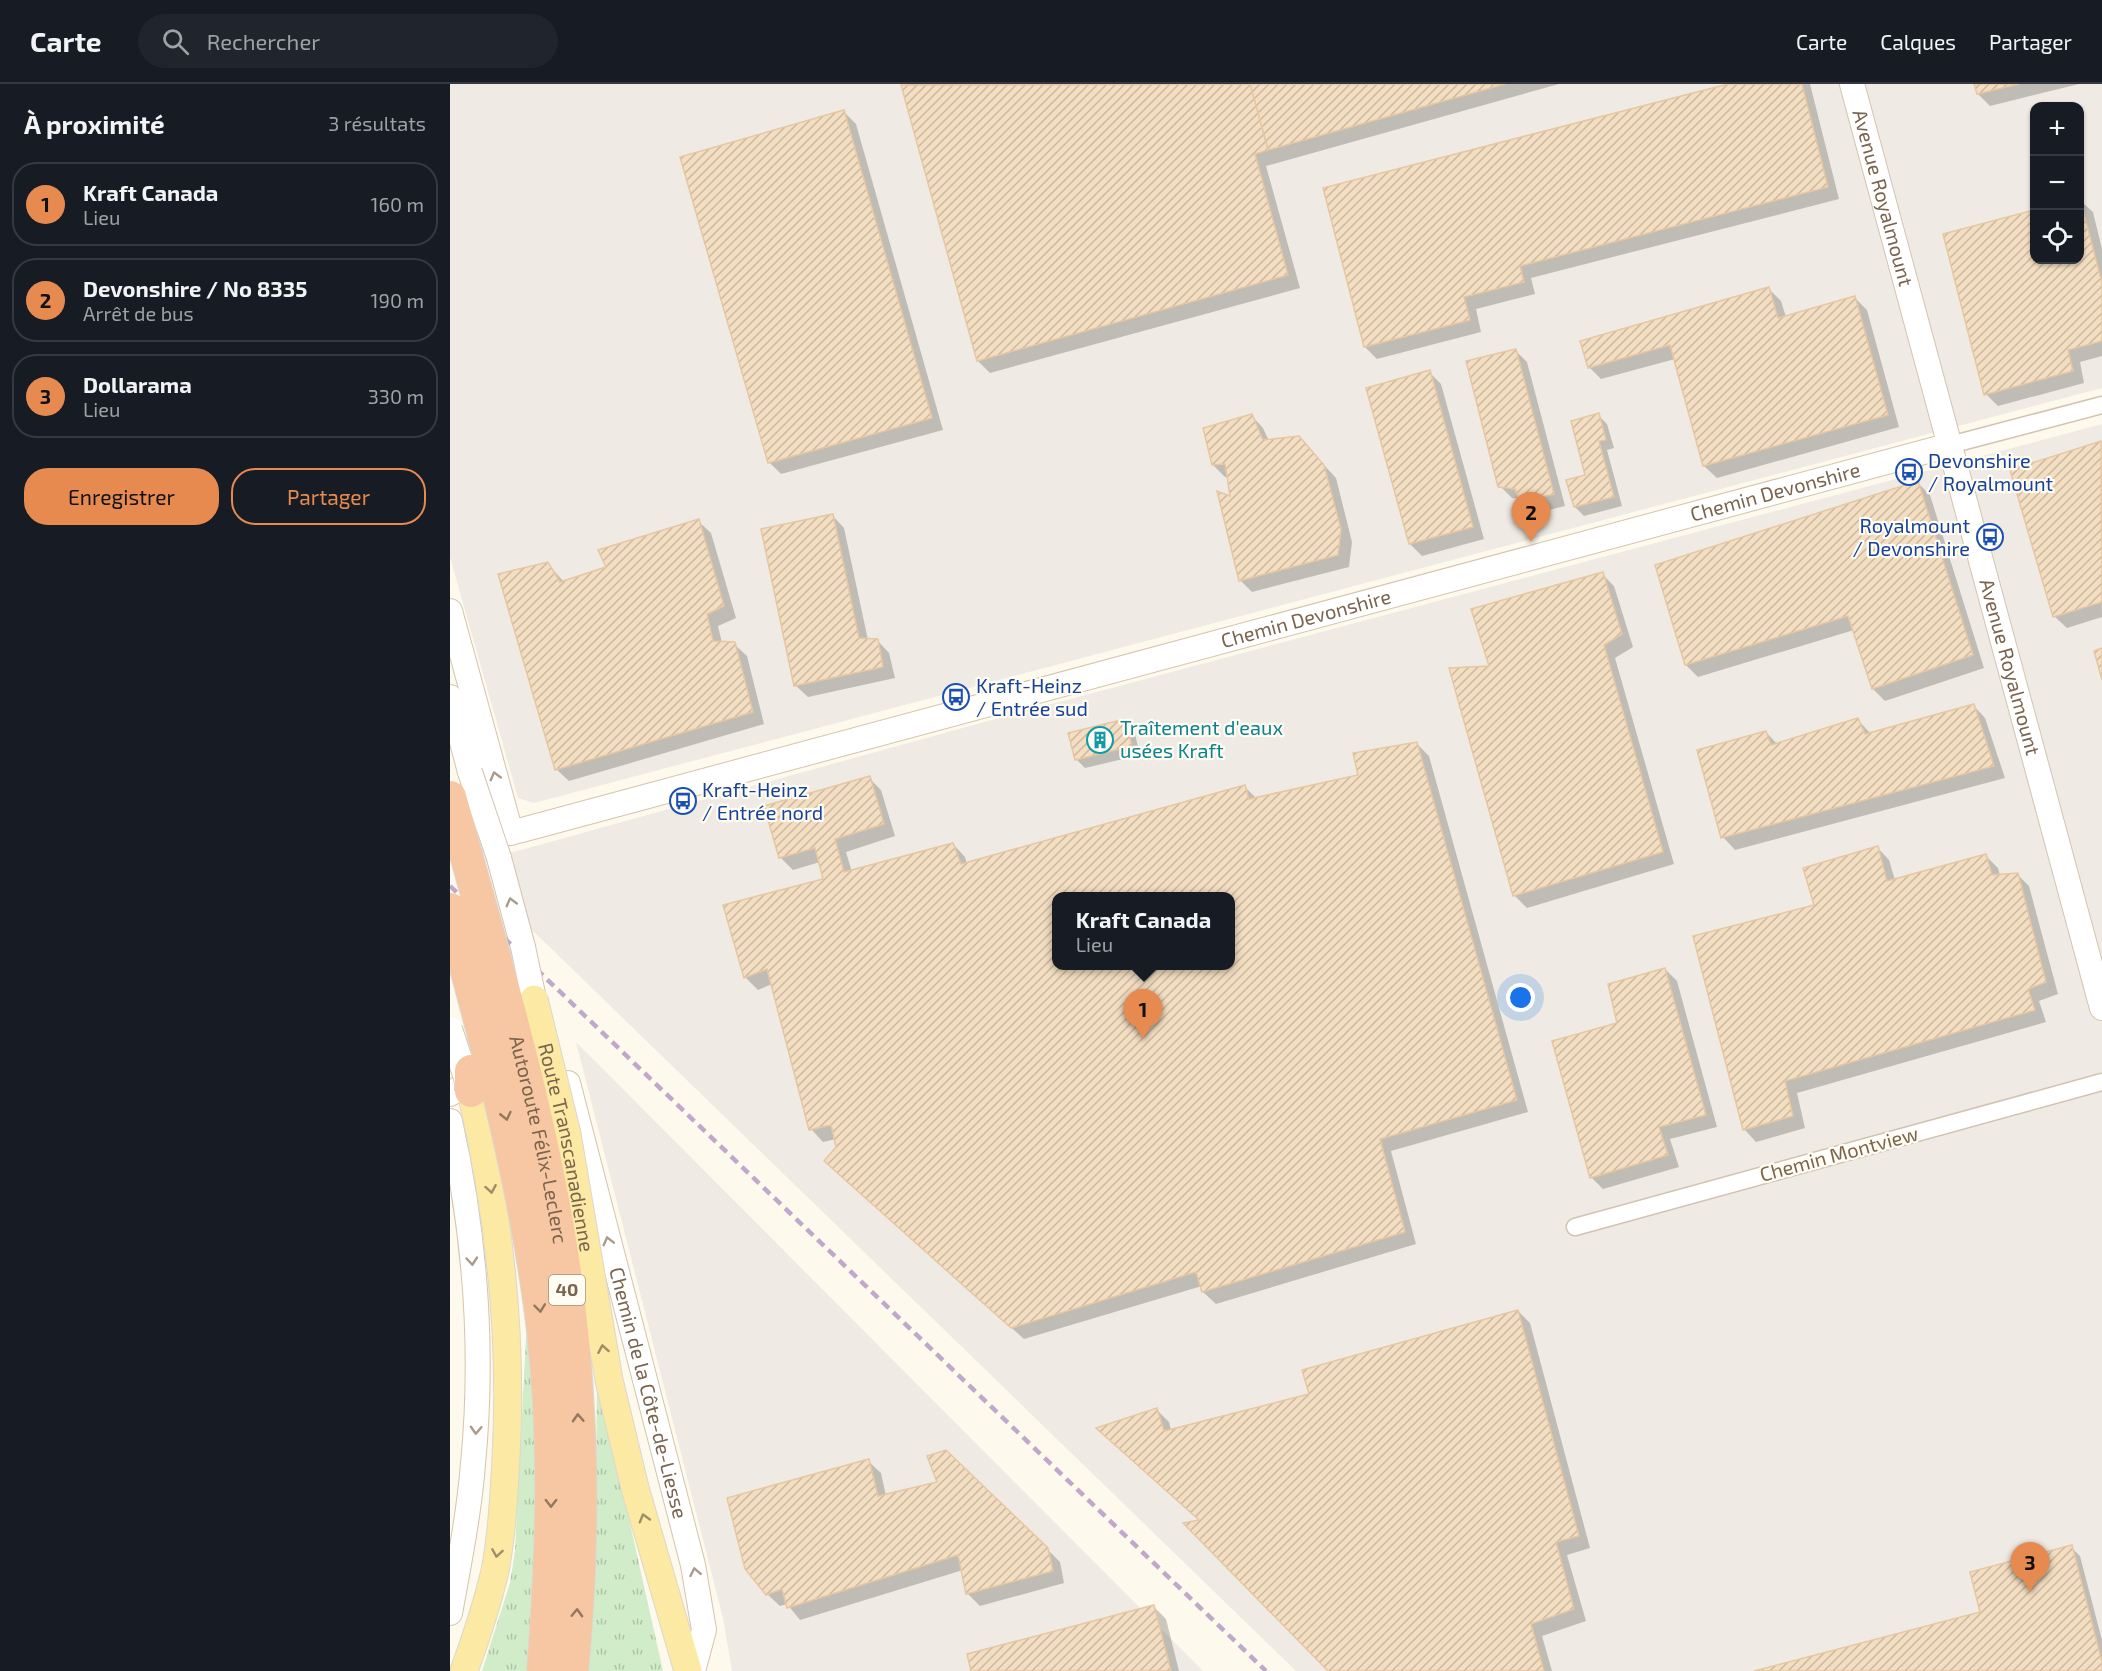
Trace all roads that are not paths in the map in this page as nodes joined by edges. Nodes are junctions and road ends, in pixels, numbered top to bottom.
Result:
1 (1852, 84) edge
2 (2102, 405) edge
3 (1950, 445) junction
4 (450, 611) edge
5 (450, 697) edge
6 (450, 797) edge
7 (450, 830) edge
8 (511, 833) junction
9 (450, 909) edge
10 (450, 946) edge
11 (534, 999) joint
12 (2102, 1008) edge
13 (450, 1029) edge
14 (567, 1078) junction
15 (2102, 1082) edge
16 (464, 1085) edge
17 (450, 1121) edge
18 (1575, 1227) dead end
19 (459, 1500) edge
20 (456, 1534) edge
21 (450, 1613) edge
22 (464, 1671) edge
23 (543, 1671) edge
24 (572, 1671) edge
25 (687, 1671) edge
26 (693, 1671) edge

1 - 3 street, Avenue Royalmount
2 - 3 street, Chemin Devonshire
3 - 8 street, Chemin Devonshire
3 - 12 street, Avenue Royalmount
8 -> 4 street
11 -> 5 street, Route Transcanadienne, bridge
24 -> 6 highway, Autoroute Félix-Leclerc / 40, bridge
7 - 8 street, Chemin Devonshire
9 -> 23 highway, Autoroute Félix-Leclerc / 40, bridge
10 - 14 street, Chemin de la Côte-de-Liesse
25 -> 11 main road, Route Transcanadienne, bridge
13 - 16 street, bridge
14 - 16 street
26 -> 14 street, Chemin de la Côte-de-Liesse
15 - 18 street, Chemin Montview
16 -> 22 main road
17 -> 19 street
19 - 20 street
20 - 21 street

